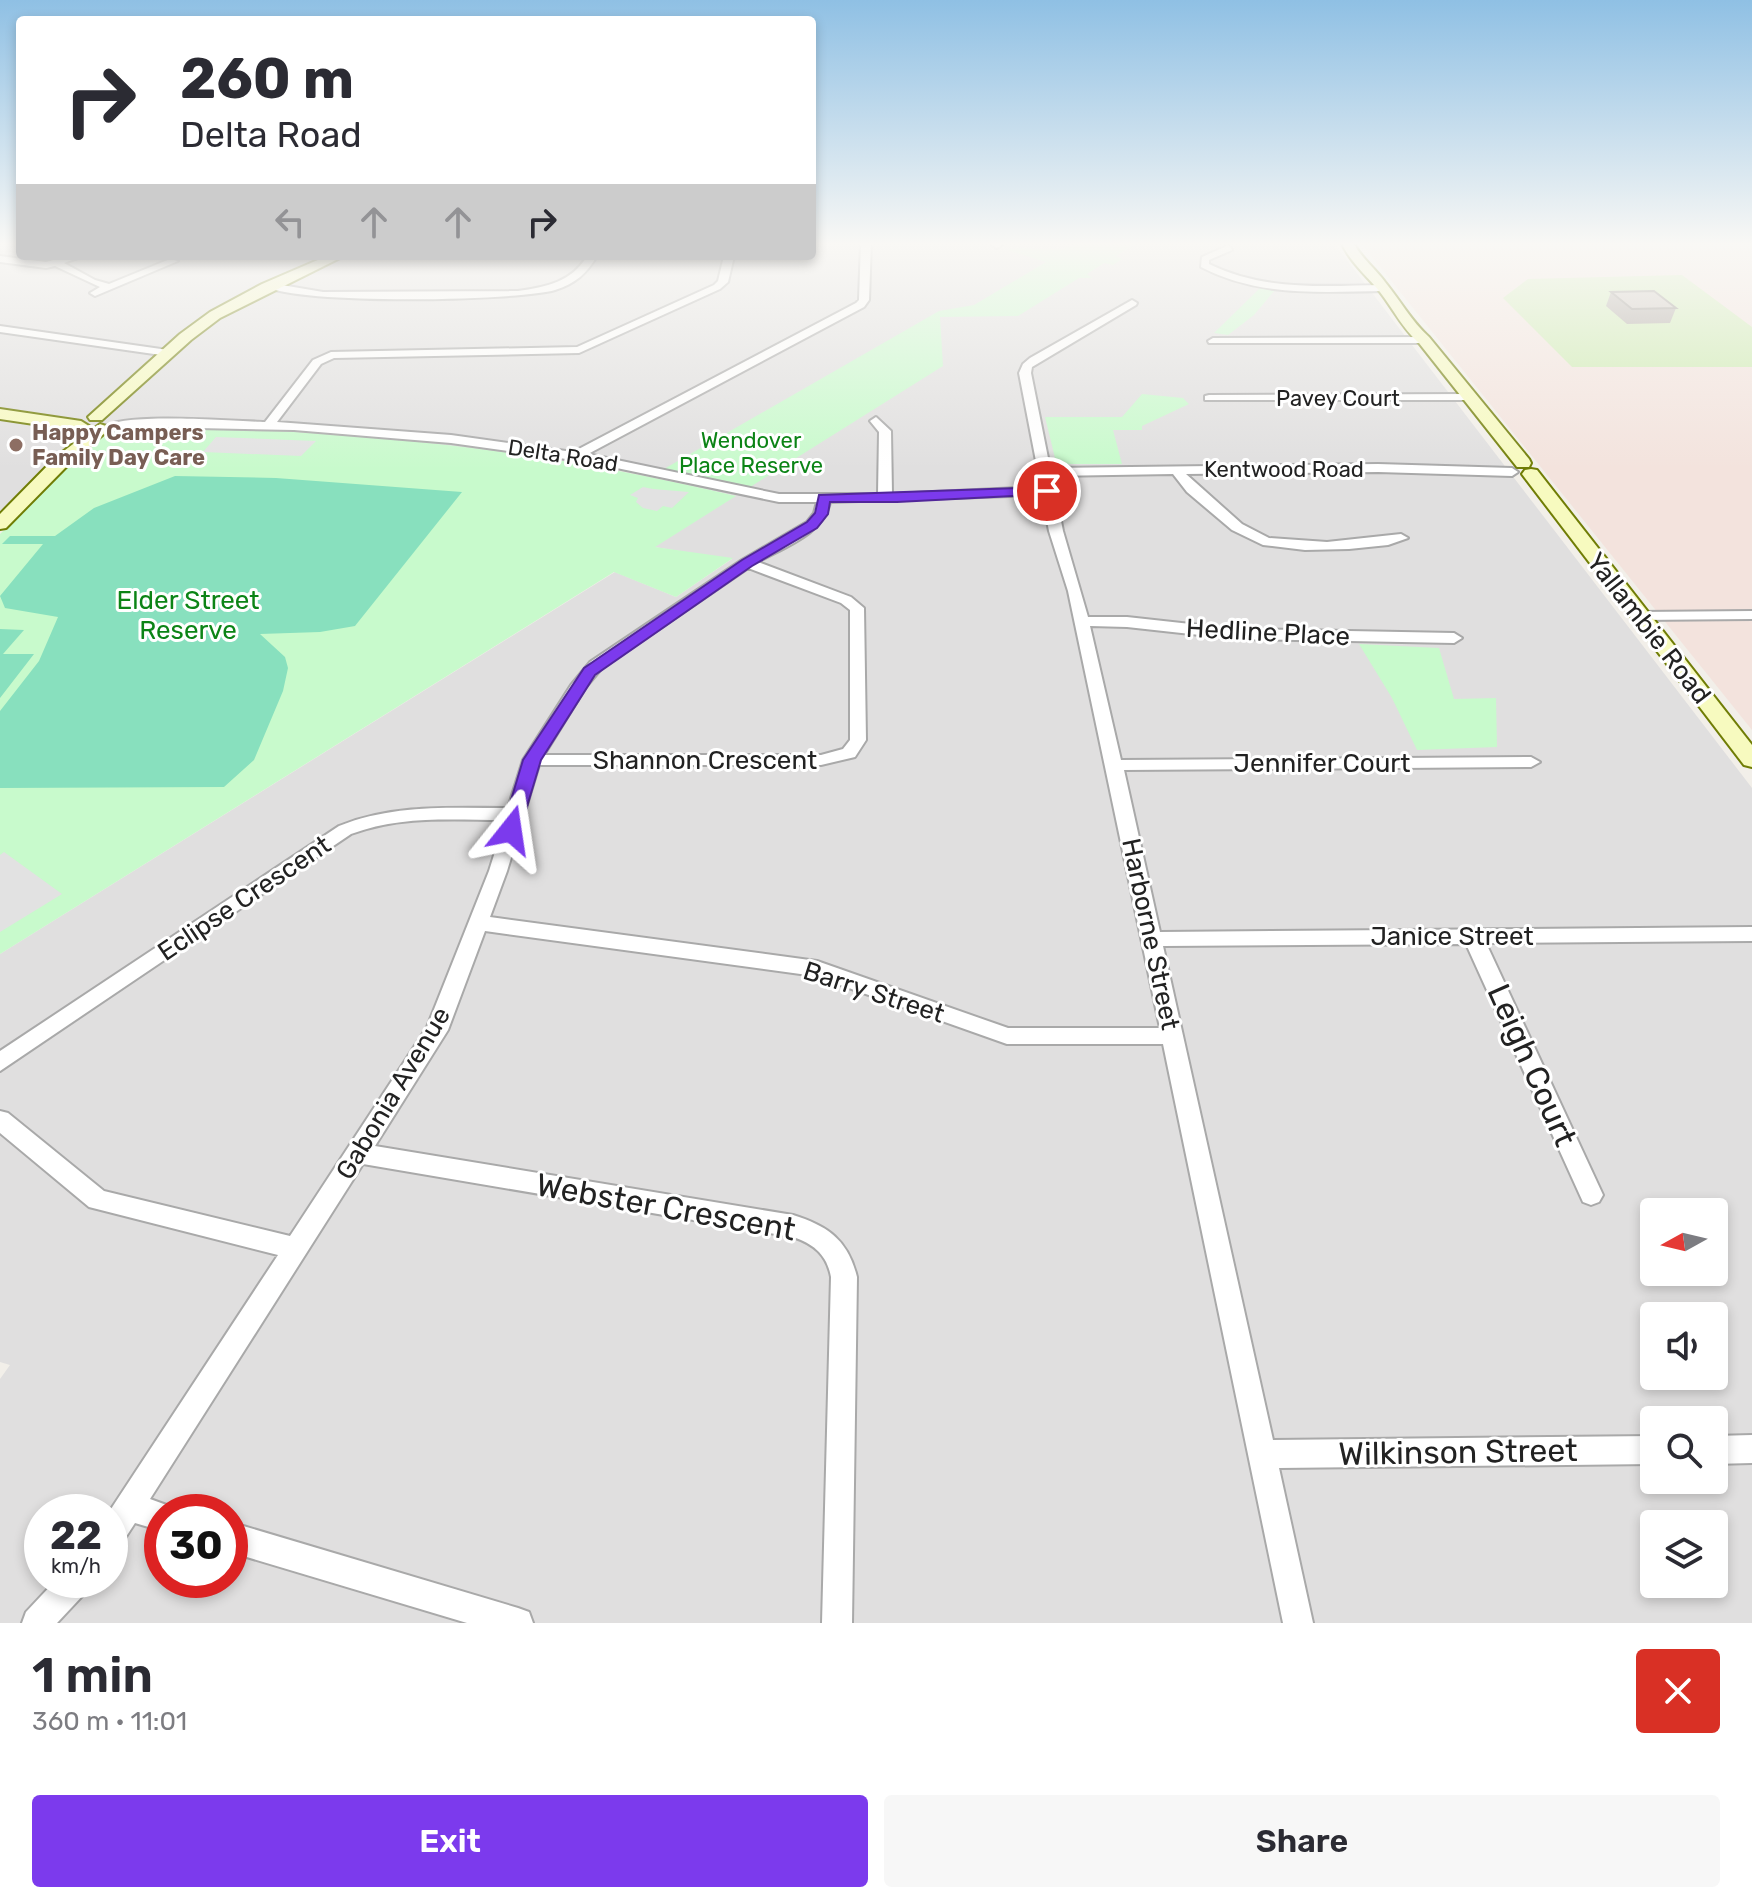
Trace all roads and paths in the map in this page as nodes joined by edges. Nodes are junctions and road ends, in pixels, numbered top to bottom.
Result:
1 (214, 318) edge
2 (651, 318) edge
3 (836, 318) edge
4 (1107, 318) edge
5 (1404, 318) edge
6 (0, 329) edge
7 (1424, 340) junction
8 (1213, 341) dead end
9 (168, 353) junction
10 (1468, 397) junction
11 (1209, 398) dead end
12 (0, 414) edge
13 (876, 421) dead end
14 (99, 423) junction
15 (268, 426) junction
16 (582, 457) junction
17 (1177, 469) junction
18 (1517, 469) junction
19 (1046, 482) junction
20 (824, 498) junction
21 (885, 498) junction
22 (0, 524) edge
23 (1401, 538) dead end
24 (747, 563) junction
25 (1752, 615) edge
26 (1639, 616) junction
27 (1082, 621) junction
28 (1454, 638) dead end
29 (532, 760) junction
30 (1752, 760) edge
31 (1531, 762) dead end
32 (1114, 765) junction
33 (515, 814) junction
34 (480, 923) junction
35 (1752, 934) edge
36 (1473, 936) junction
37 (1152, 939) junction
38 (1173, 1036) junction
39 (0, 1062) edge
40 (0, 1120) edge
41 (358, 1153) junction
42 (1591, 1195) dead end
43 (298, 1249) junction
44 (1752, 1449) edge
45 (1640, 1450) edge
46 (1728, 1450) edge
47 (1262, 1454) junction
48 (131, 1507) junction
49 (128, 1511) edge
50 (144, 1511) edge
51 (248, 1542) edge
52 (60, 1598) edge
53 (37, 1623) edge
54 (518, 1623) edge
55 (837, 1623) edge
56 (1298, 1623) edge

1 - 9 street
2 - 15 street
3 - 16 street
4 - 19 street, Harborne Street
5 - 7 street, Yallambie Road
6 - 9 street
7 - 8 street
7 - 10 street, Yallambie Road
9 - 14 street
10 - 11 street, Pavey Court
10 - 18 street, Yallambie Road
12 - 14 street, Delta Road
13 - 21 street
14 - 15 street, Delta Road
14 - 22 street
15 - 16 street, Delta Road
16 - 20 street, Delta Road
17 - 18 street, Kentwood Road
17 - 19 street, Kentwood Road
17 - 23 street
18 - 26 street, Yallambie Road
19 - 21 street, Delta Road
19 - 27 street, Harborne Street
20 - 21 street, Delta Road
20 - 24 street, Gabonia Avenue
24 - 29 street, Gabonia Avenue
24 - 29 street, Shannon Crescent
25 - 26 street
26 - 30 street, Yallambie Road
27 - 28 street, Hedline Place
27 - 32 street, Harborne Street
29 - 33 street, Gabonia Avenue
31 - 32 street, Jennifer Court
32 - 37 street, Harborne Street
33 - 34 street, Gabonia Avenue
33 - 39 street, Eclipse Crescent
34 - 38 street, Barry Street
34 - 41 street, Gabonia Avenue
35 - 36 street, Janice Street
36 - 37 street, Janice Street
36 - 42 street, Leigh Court
37 - 38 street, Harborne Street
38 - 47 street, Harborne Street
40 - 43 street
41 - 43 street, Gabonia Avenue
41 - 55 street, Webster Crescent
43 - 48 street, Gabonia Avenue
44 - 46 street
45 - 47 street, Wilkinson Street
47 - 56 street, Harborne Street
48 - 49 street, Gabonia Avenue
48 - 50 street
51 - 54 street
52 - 53 street

